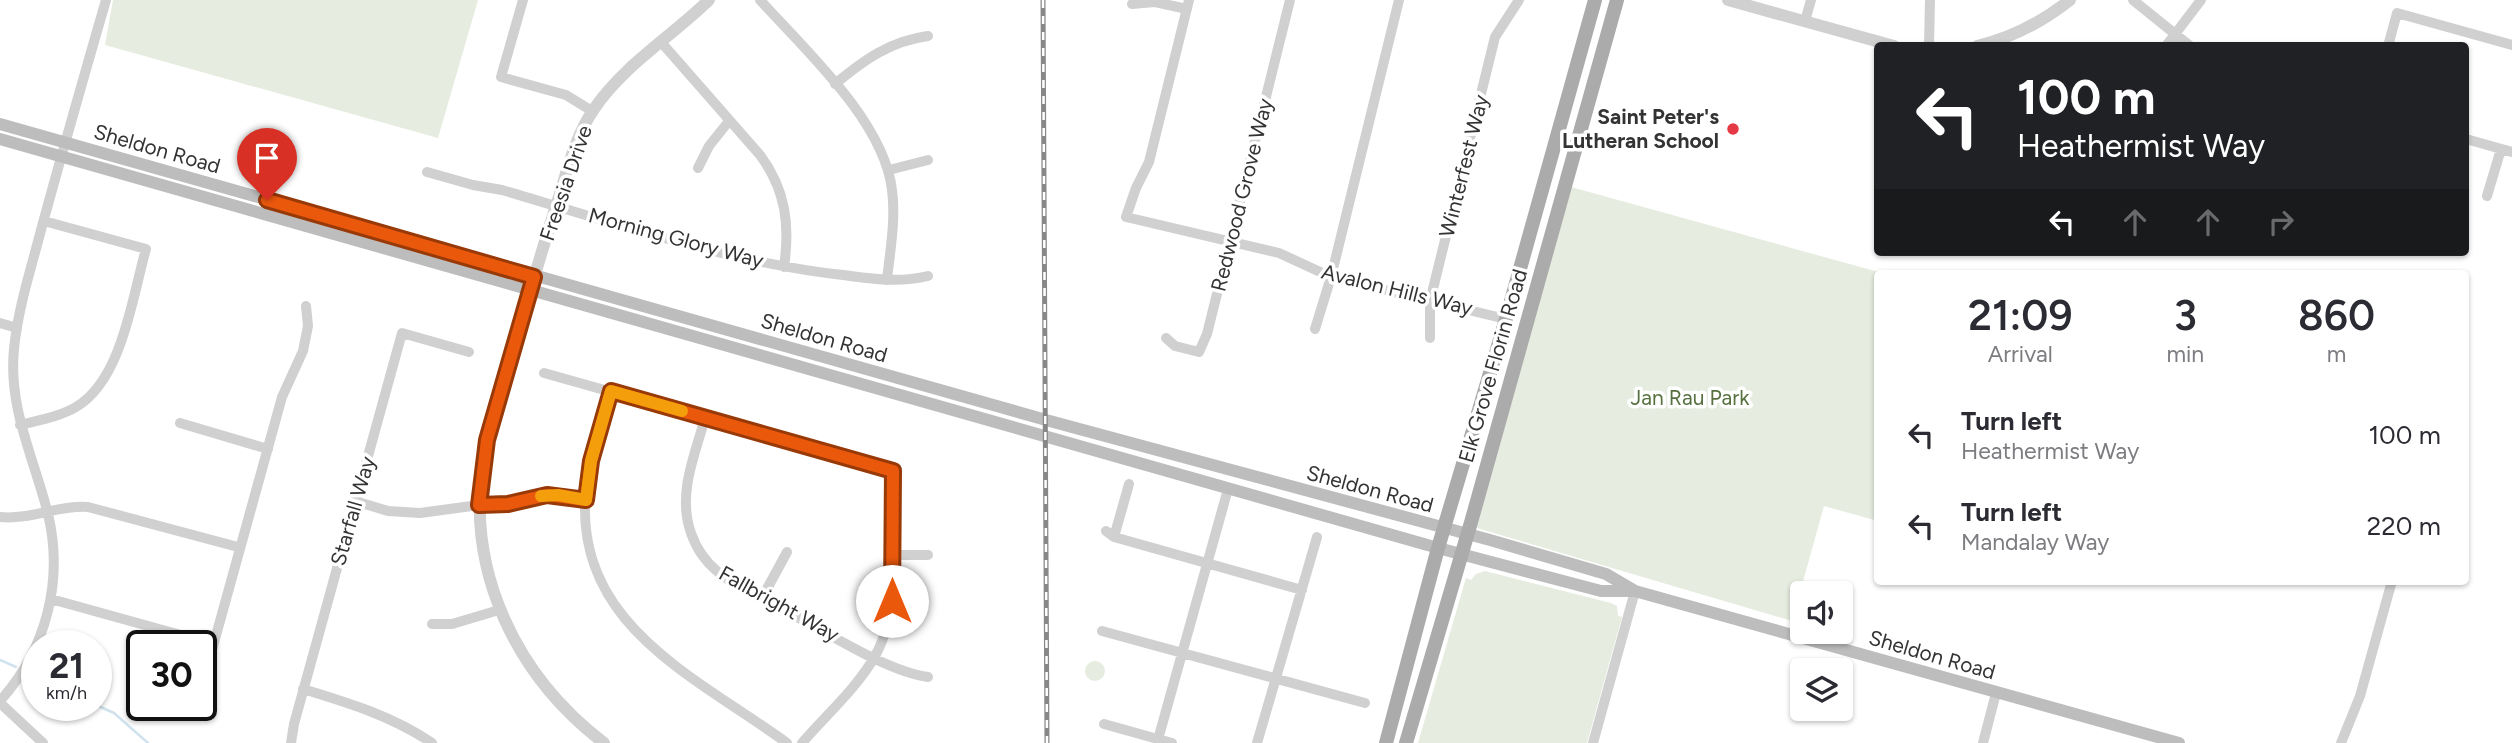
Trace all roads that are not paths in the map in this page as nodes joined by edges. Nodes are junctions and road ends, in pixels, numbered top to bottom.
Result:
1 (106, 0) edge
2 (523, 0) edge
3 (709, 0) edge
4 (760, 0) edge
5 (1290, 0) edge
6 (1399, 0) edge
7 (1519, 0) edge
8 (1595, 0) edge
9 (1728, 0) edge
10 (1811, 0) edge
11 (1930, 0) edge
12 (2070, 0) edge
13 (2133, 0) edge
14 (2201, 0) edge
15 (1616, 1) edge
16 (1132, 4) dead end
17 (1188, 4) edge
18 (1805, 21) junction
19 (2175, 34) junction
20 (929, 36) dead end
21 (661, 42) junction
22 (1880, 42) edge
23 (1929, 42) edge
24 (1990, 42) edge
25 (2169, 42) edge
26 (2185, 42) edge
27 (2389, 42) edge
28 (2512, 45) edge
29 (835, 84) junction
30 (592, 111) junction
31 (729, 121) junction
32 (0, 124) edge
33 (0, 139) edge
34 (2469, 140) edge
35 (64, 142) junction
36 (2501, 149) junction
37 (2512, 152) edge
38 (61, 157) junction
39 (928, 160) dead end
40 (698, 168) dead end
41 (889, 170) junction
42 (427, 172) dead end
43 (2487, 196) dead end
44 (556, 206) junction
45 (44, 221) junction
46 (1231, 242) junction
47 (784, 267) junction
48 (928, 276) dead end
49 (534, 277) junction
50 (1331, 277) junction
51 (887, 280) junction
52 (530, 290) junction
53 (1430, 301) junction
54 (306, 306) dead end
55 (1506, 319) junction
56 (0, 323) edge
57 (16, 328) junction
58 (1315, 329) dead end
59 (1166, 338) dead end
60 (1430, 338) dead end
61 (469, 352) dead end
62 (544, 373) dead end
63 (611, 391) junction
64 (705, 418) junction
65 (180, 423) dead end
66 (20, 425) junction
67 (268, 449) junction
68 (1195, 479) junction
69 (1129, 484) dead end
70 (1278, 484) junction
71 (1228, 489) junction
72 (586, 500) junction
73 (355, 501) junction
74 (479, 505) junction
75 (47, 512) junction
76 (0, 517) edge
77 (1444, 529) junction
78 (1466, 535) junction
79 (1317, 537) dead end
80 (239, 547) junction
81 (1438, 548) junction
82 (787, 552) dead end
83 (1460, 554) junction
84 (893, 555) junction
85 (928, 555) dead end
86 (1207, 564) junction
87 (2391, 585) edge
88 (1302, 590) junction
89 (1635, 591) junction
90 (762, 598) junction
91 (51, 599) junction
92 (499, 610) junction
93 (432, 624) dead end
94 (163, 630) edge
95 (217, 630) edge
96 (1102, 631) dead end
97 (1182, 651) junction
98 (874, 657) junction
99 (928, 677) dead end
100 (1276, 678) junction
101 (303, 690) junction
102 (1996, 693) junction
103 (0, 702) edge
104 (1365, 703) dead end
105 (1104, 724) dead end
106 (1157, 741) edge
107 (43, 743) edge
108 (291, 743) edge
109 (432, 743) edge
110 (604, 743) edge
111 (788, 743) edge
112 (802, 743) edge
113 (1172, 743) edge
114 (1257, 743) edge
115 (1386, 743) edge
116 (1406, 743) edge
117 (1593, 743) edge
118 (1983, 743) edge
119 (2179, 743) edge
120 (2341, 743) edge

1 - 35 street
2 - 30 street
3 - 21 street, Freesia Drive
4 - 29 street
5 - 46 street, Redwood Grove Way
6 - 50 street
7 - 53 street, Winterfest Way
8 - 55 main road, Elk Grove Florin Road
9 - 18 street
10 - 18 street
11 - 23 street
12 - 24 street
13 - 19 street
14 - 19 street
15 - 78 main road, Elk Grove Florin Road
16 - 17 street
17 - 46 street, Avalon Hills Way
18 - 22 street
19 - 25 street
19 - 26 street
20 - 29 street
21 - 30 street, Freesia Drive
21 - 31 street
27 - 28 street
29 - 41 street
30 - 44 street, Freesia Drive
31 - 40 street
31 - 47 street
32 - 35 main road, Sheldon Road
33 - 38 main road, Sheldon Road
34 - 36 street
35 - 38 street
35 - 49 main road, Sheldon Road
36 - 37 street
36 - 43 street
38 - 45 street
38 - 52 main road, Sheldon Road
39 - 41 street
41 - 51 street
42 - 44 street, Morning Glory Way
44 - 47 street, Morning Glory Way
44 - 49 street, Freesia Drive
45 - 57 street
45 - 66 street
46 - 50 street, Avalon Hills Way
46 - 59 street, Redwood Grove Way
47 - 51 street, Morning Glory Way
48 - 51 street, Morning Glory Way
49 - 52 street, Freesia Drive
49 - 70 main road, Sheldon Road
50 - 53 street, Avalon Hills Way
50 - 58 street
52 - 68 main road, Sheldon Road
52 - 74 street, Freesia Drive
53 - 55 street, Avalon Hills Way
53 - 60 street, Winterfest Way
54 - 67 street
55 - 77 main road, Elk Grove Florin Road
56 - 57 street
57 - 66 street
61 - 73 street, Starfall Way
62 - 63 street
63 - 64 street
63 - 72 street
64 - 84 street
64 - 90 street, Fallbright Way
65 - 67 street
66 - 75 street
67 - 80 street
68 - 70 main road
68 - 71 main road, Sheldon Road
69 - 86 street
70 - 77 main road, Sheldon Road
71 - 81 main road, Sheldon Road
71 - 86 street
72 - 74 street
72 - 111 street
73 - 74 street
73 - 101 street, Starfall Way
74 - 92 street, Freesia Drive
75 - 76 street
75 - 80 street
75 - 91 street
77 - 78 main road, Sheldon Road
77 - 81 main road, Elk Grove Florin Road
78 - 83 main road, Elk Grove Florin Road
78 - 89 main road, Sheldon Road
79 - 88 street
80 - 95 street
81 - 83 main road, Sheldon Road
81 - 115 main road, Elk Grove Florin Road
82 - 90 street
83 - 89 main road, Sheldon Road
83 - 116 main road, Elk Grove Florin Road
84 - 85 street
84 - 98 street
86 - 88 street
86 - 97 street
87 - 120 street
88 - 100 street
89 - 102 main road, Sheldon Road
89 - 117 street
90 - 98 street, Fallbright Way
91 - 94 street
91 - 103 street
92 - 93 street
92 - 110 street, Freesia Drive
96 - 97 street
97 - 100 street
97 - 106 street
98 - 99 street, Fallbright Way
98 - 112 street
100 - 104 street
100 - 114 street
101 - 108 street, Starfall Way
101 - 109 street
102 - 118 street
102 - 119 main road, Sheldon Road
103 - 107 street
105 - 106 street
106 - 113 street

